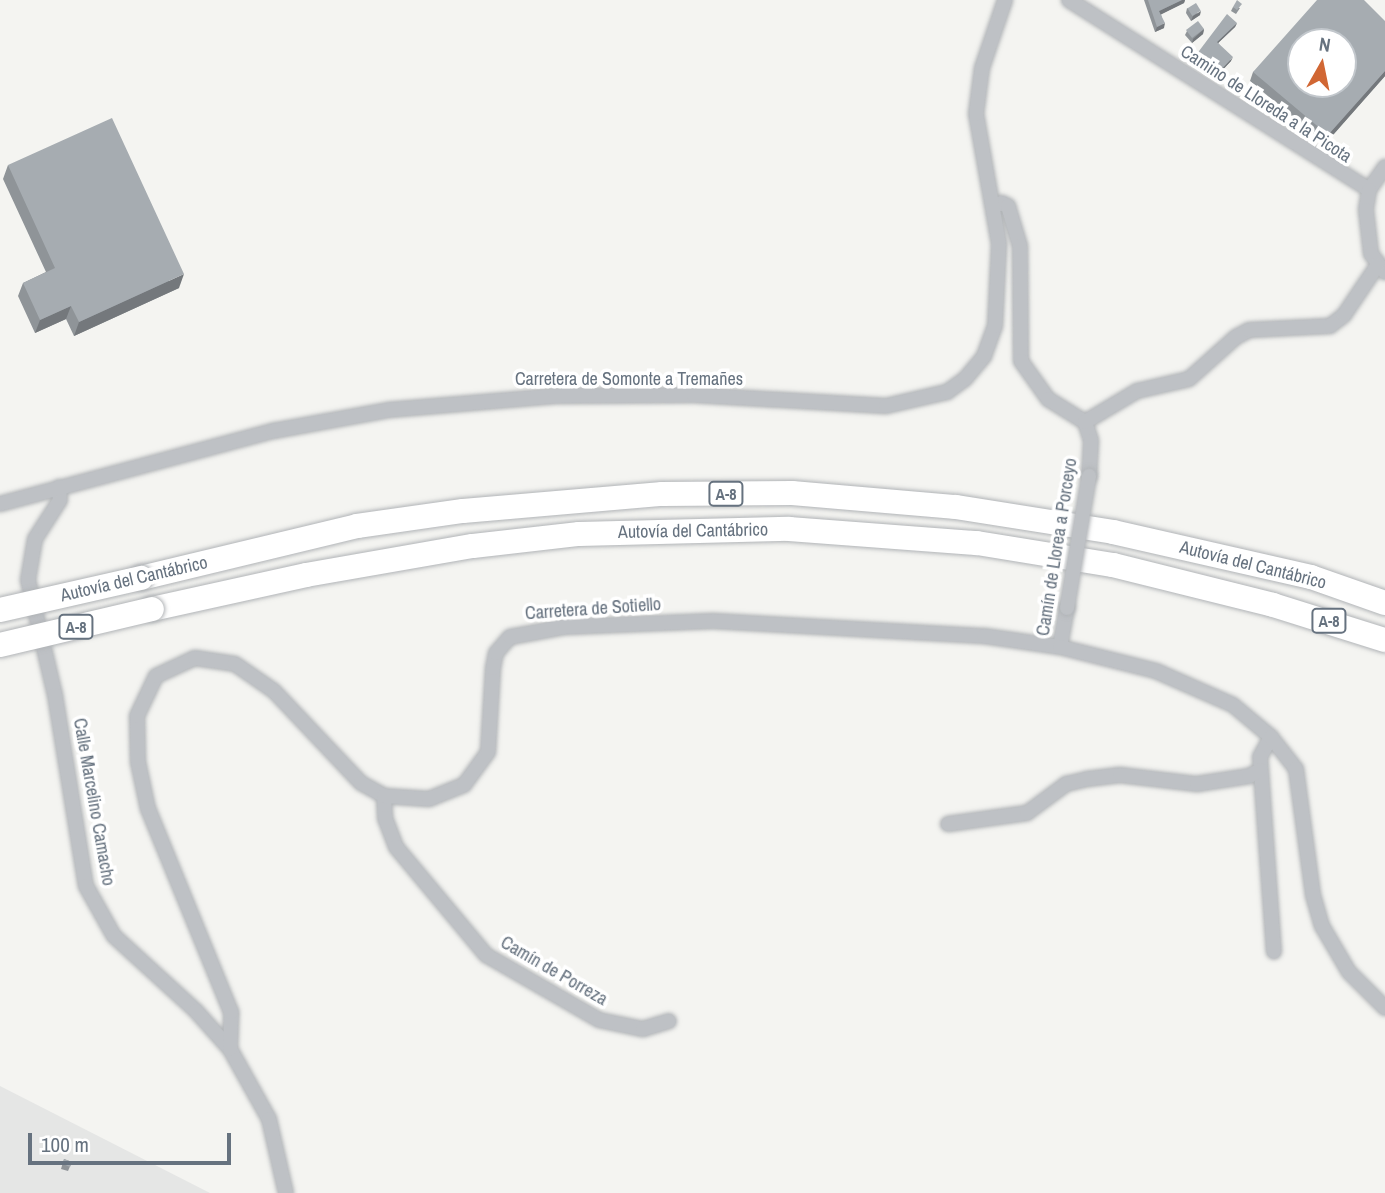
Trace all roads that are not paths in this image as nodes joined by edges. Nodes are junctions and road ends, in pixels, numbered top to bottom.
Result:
1 (1004, 0) edge
2 (1069, 0) edge
3 (1385, 167) edge
4 (1369, 190) junction
5 (993, 206) junction
6 (1381, 269) edge
7 (1085, 422) junction
8 (59, 487) junction
9 (0, 504) edge
10 (1311, 577) junction
11 (1385, 591) edge
12 (1385, 603) edge
13 (0, 610) edge
14 (1385, 640) edge
15 (0, 645) edge
16 (1060, 647) junction
17 (1271, 737) junction
18 (1261, 770) junction
19 (384, 796) junction
20 (948, 824) dead end
21 (1274, 951) dead end
22 (1385, 1008) edge
23 (669, 1021) dead end
24 (230, 1049) junction
25 (286, 1193) edge

1 - 5 street, Carretera de Somonte a Tremañes
2 - 4 street, Camino de Lloreda a la Picota
3 - 4 street
4 - 6 street
5 - 7 street
5 - 8 street, Carretera de Somonte a Tremañes
6 - 7 street
7 - 16 street, Camín de Llorea a Porceyo, bridge
8 - 9 street, Carretera de Somonte a Tremañes
8 - 24 street, Calle Marcelino Camacho
10 - 11 highway
10 - 12 highway, Autovía del Cantábrico / A-8
10 - 13 highway, Autovía del Cantábrico / A-8, bridge
14 - 15 highway, Autovía del Cantábrico / A-8, bridge
16 - 17 street, Camín de Llorea a Porceyo
16 - 19 street, Carretera de Sotiello
17 - 18 street
17 - 22 street, Camín de Llorea a Porceyo
18 - 20 street
18 - 21 street
19 - 23 street, Camín de Porreza
19 - 24 street
24 - 25 street, Calle Marcelino Camacho

